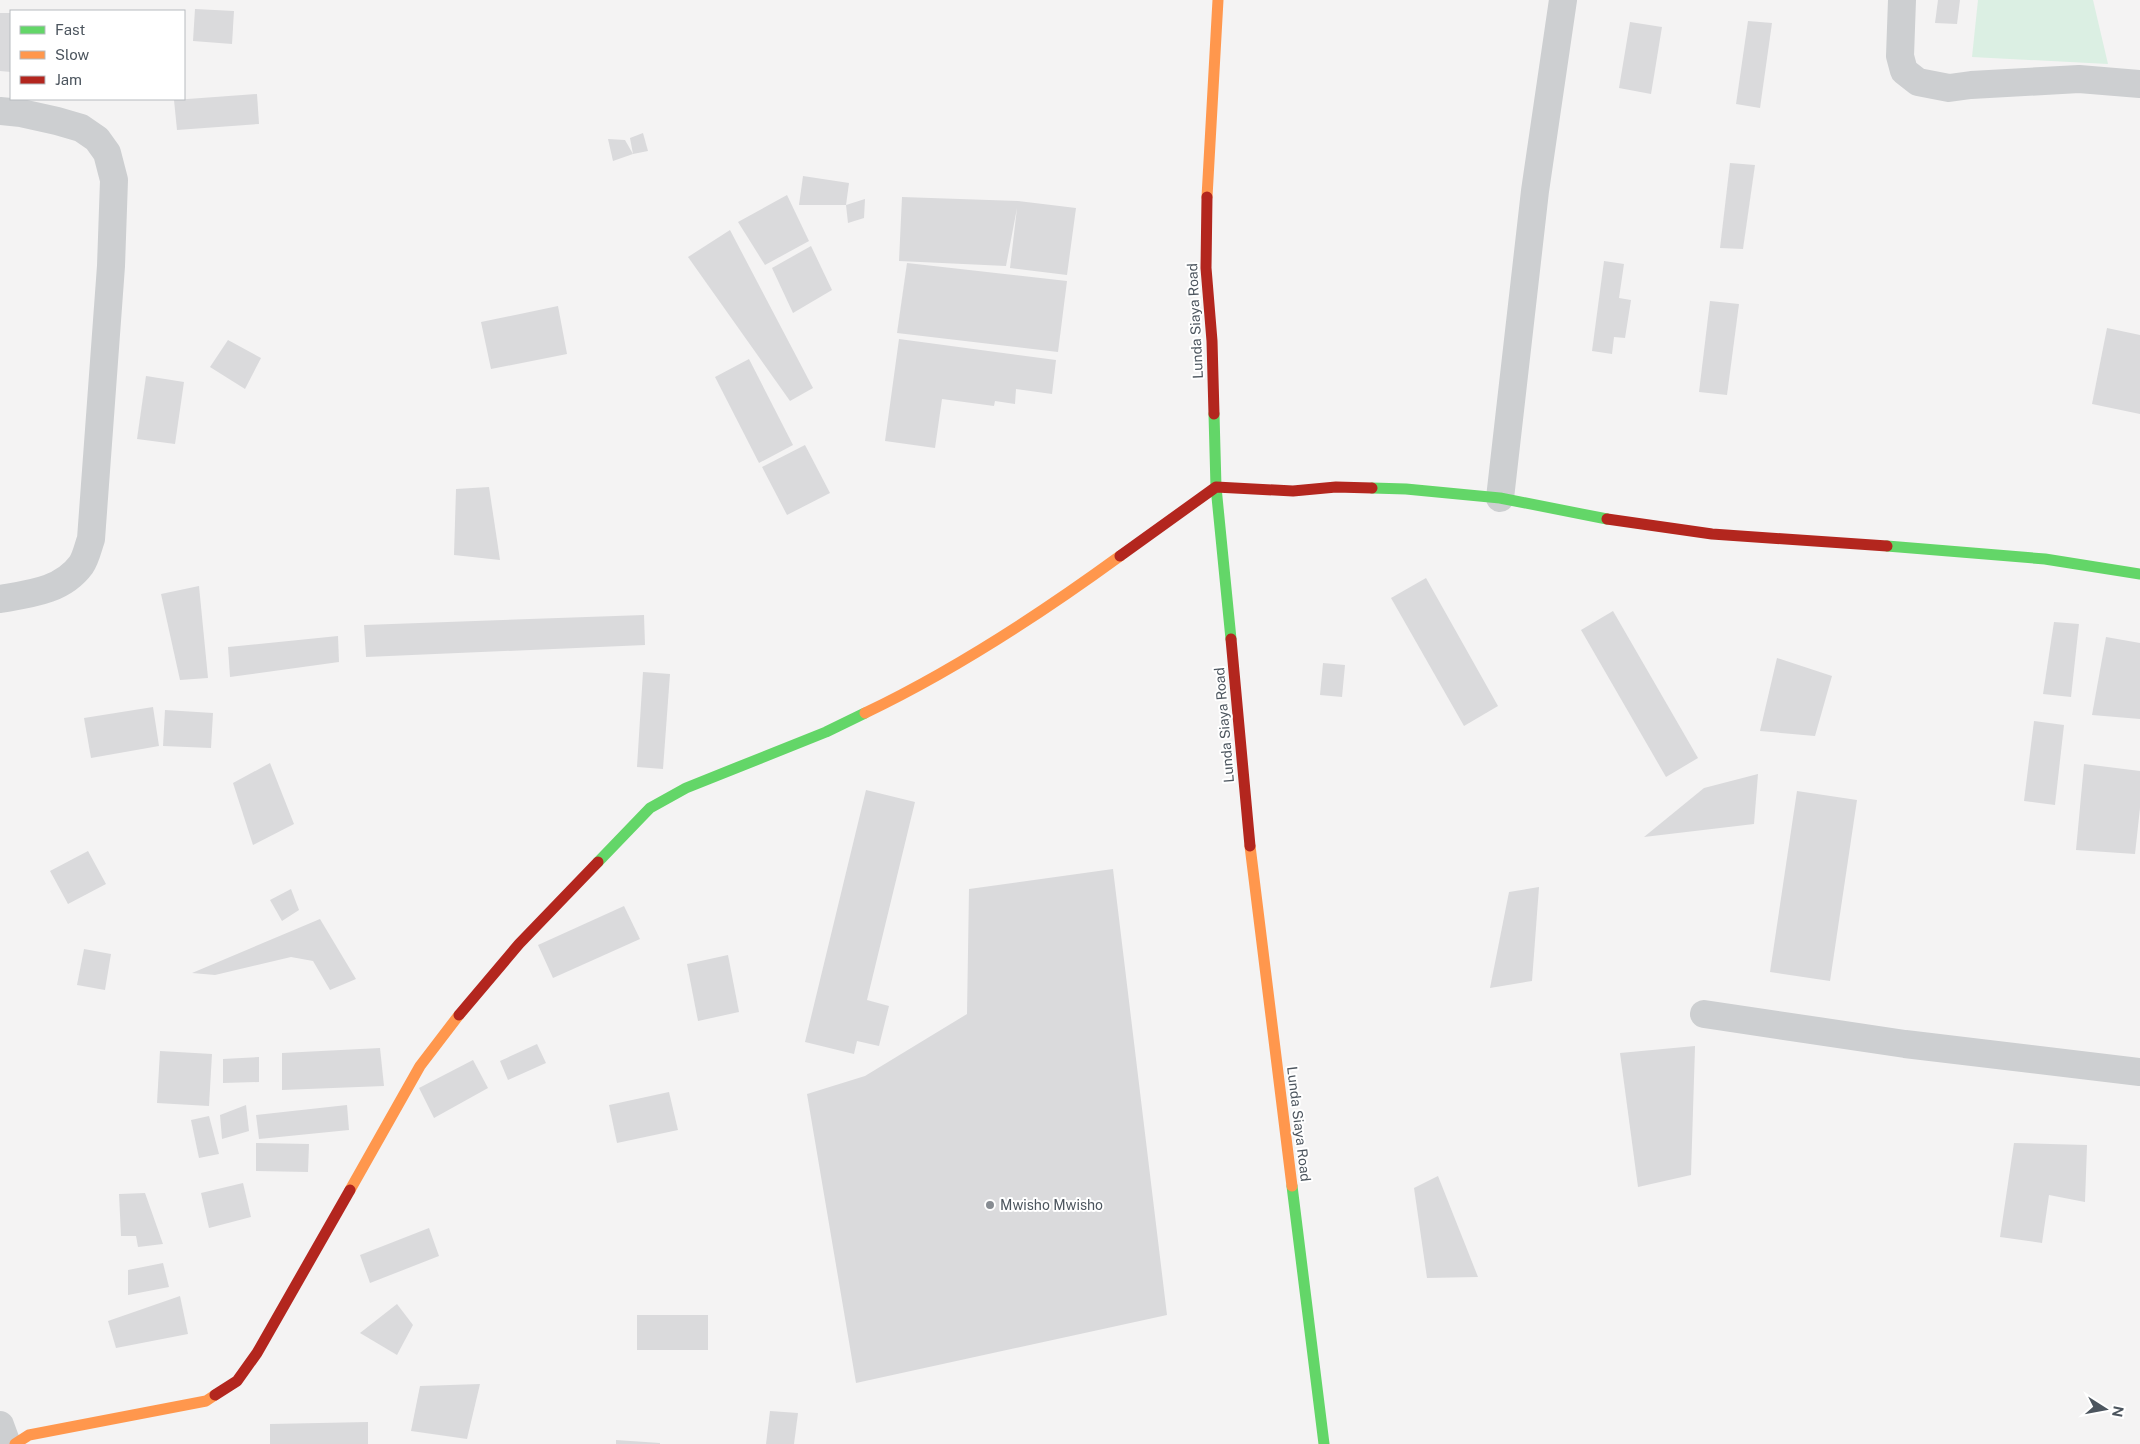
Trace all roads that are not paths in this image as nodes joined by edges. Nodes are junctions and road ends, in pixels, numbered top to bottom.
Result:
1 (1218, 0) edge
2 (1563, 0) edge
3 (1902, 0) edge
4 (2140, 84) edge
5 (0, 112) edge
6 (1216, 487) junction
7 (1500, 498) junction
8 (2140, 574) edge
9 (0, 599) edge
10 (1704, 1014) dead end
11 (2140, 1072) edge
12 (0, 1425) edge
13 (7, 1444) edge
14 (15, 1444) edge
15 (1324, 1444) edge

1 - 6 street, Lunda Siaya Road
2 - 7 street
3 - 4 street
5 - 9 street
6 - 7 street
6 - 14 street
6 - 15 street, Lunda Siaya Road
7 - 8 street
10 - 11 street
12 - 13 street

